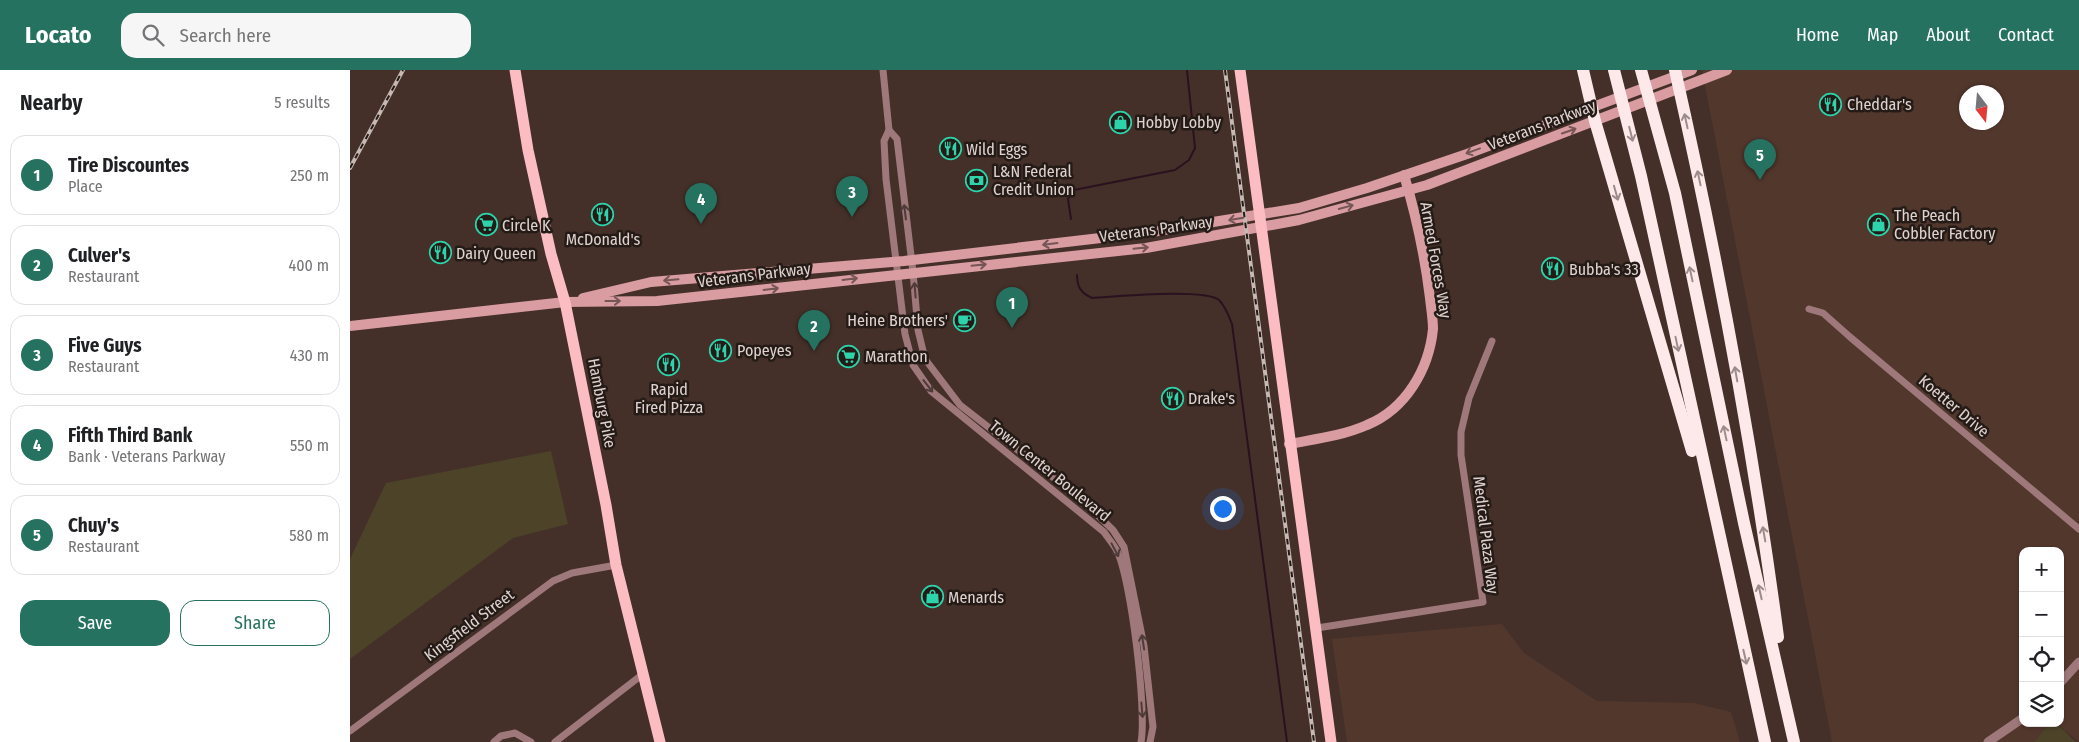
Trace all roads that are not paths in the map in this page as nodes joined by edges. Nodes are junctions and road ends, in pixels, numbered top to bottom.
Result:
1 (514, 70) edge
2 (883, 70) edge
3 (1240, 70) edge
4 (1583, 70) edge
5 (1614, 70) edge
6 (1640, 70) edge
7 (1644, 70) edge
8 (1692, 70) edge
9 (1727, 70) edge
10 (1675, 81) edge
11 (1596, 105) junction
12 (1599, 120) junction
13 (1655, 120) junction
14 (889, 130) junction
15 (1404, 175) junction
16 (1408, 190) junction
17 (912, 260) junction
18 (897, 261) junction
19 (913, 272) junction
20 (898, 274) junction
21 (564, 302) junction
22 (1810, 309) dead end
23 (350, 326) edge
24 (1492, 341) dead end
25 (1289, 444) junction
26 (2079, 528) edge
27 (616, 565) junction
28 (1725, 566) junction
29 (1317, 628) junction
30 (2079, 662) edge
31 (643, 674) junction
32 (2061, 682) edge
33 (1789, 721) junction
34 (2019, 721) edge
35 (350, 731) edge
36 (494, 742) edge
37 (531, 742) edge
38 (555, 742) edge
39 (660, 742) edge
40 (1141, 742) edge
41 (1150, 742) edge
42 (1331, 742) edge
43 (1765, 742) edge
44 (1794, 742) edge
45 (1988, 742) edge

1 - 21 main road, Hamburg Pike
2 - 14 street
3 - 25 main road
4 - 11 highway
5 -> 28 highway
6 - 13 highway
7 - 13 highway
8 - 10 main road, Veterans Parkway
9 - 10 main road, Veterans Parkway
10 - 11 main road, Veterans Parkway
10 - 12 main road, Veterans Parkway
33 -> 10 highway
11 - 12 highway
11 -> 15 main road, Veterans Parkway
16 -> 12 main road, Veterans Parkway
12 -> 28 highway
33 -> 13 highway
17 -> 14 street
14 - 18 street
15 - 16 main road, Armed Forces Way
15 -> 17 main road, Veterans Parkway
19 -> 16 main road, Veterans Parkway
16 - 25 main road, Armed Forces Way
17 - 18 main road, Veterans Parkway
17 - 19 street, Town Center Boulevard
18 - 20 street, Town Center Boulevard
18 -> 21 main road, Veterans Parkway
19 - 20 main road, Veterans Parkway
41 -> 19 street, Town Center Boulevard
21 -> 20 main road, Veterans Parkway
20 -> 40 street, Town Center Boulevard
21 - 23 main road, Veterans Parkway
21 - 27 main road, Hamburg Pike
22 - 26 street, Koetter Drive
24 - 29 street, Medical Plaza Way
25 - 29 main road
27 - 31 main road, Hamburg Pike
27 - 35 street, Kingsfield Street
28 -> 43 highway
29 - 42 main road
30 - 32 street
31 - 38 street
31 - 39 main road, Hamburg Pike
33 - 44 highway
34 - 45 street
36 - 37 street

